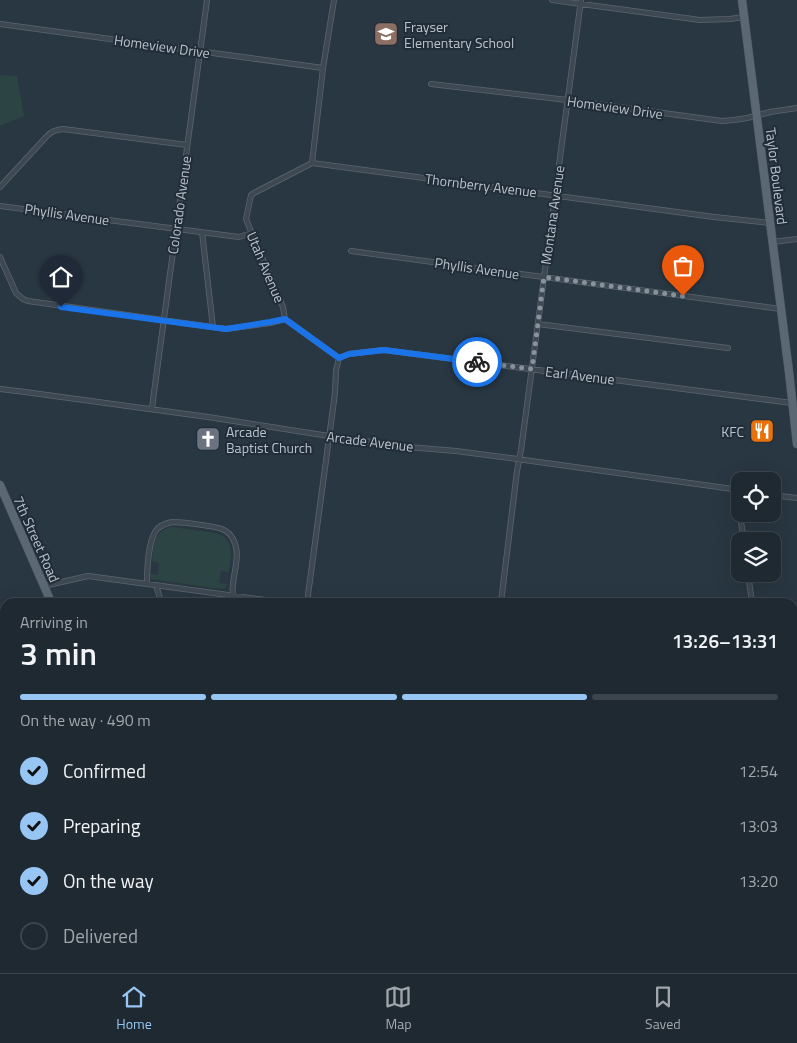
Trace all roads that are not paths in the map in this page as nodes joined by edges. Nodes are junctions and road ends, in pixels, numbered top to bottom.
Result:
1 (207, 0) edge
2 (334, 0) edge
3 (552, 0) edge
4 (742, 0) edge
5 (581, 2) edge
6 (744, 17) junction
7 (0, 24) edge
8 (200, 51) junction
9 (323, 68) junction
10 (431, 84) dead end
11 (567, 100) junction
12 (797, 108) edge
13 (757, 115) junction
14 (187, 145) junction
15 (312, 163) junction
16 (0, 188) edge
17 (555, 195) junction
18 (0, 206) edge
19 (770, 223) junction
20 (176, 229) junction
21 (202, 232) junction
22 (252, 232) junction
23 (797, 239) edge
24 (773, 242) junction
25 (351, 251) dead end
26 (0, 256) edge
27 (544, 277) junction
28 (781, 308) junction
29 (285, 319) junction
30 (164, 320) junction
31 (538, 324) junction
32 (213, 327) junction
33 (728, 348) dead end
34 (339, 358) junction
35 (532, 369) junction
36 (793, 371) edge
37 (0, 389) edge
38 (792, 403) junction
39 (152, 409) junction
40 (330, 436) junction
41 (797, 444) edge
42 (520, 459) junction
43 (0, 485) edge
44 (731, 489) edge
45 (781, 496) edge
46 (797, 498) edge
47 (749, 582) edge
48 (147, 584) junction
49 (156, 585) junction
50 (44, 586) junction
51 (233, 596) junction
52 (49, 598) edge
53 (160, 598) edge
54 (249, 598) edge
55 (308, 598) edge
56 (502, 598) edge
57 (751, 598) edge

1 - 8 street, Colorado Avenue
2 - 9 street
3 - 5 street
4 - 6 main road, Taylor Boulevard
5 - 6 street
5 - 11 street, Montana Avenue
6 - 13 main road, Taylor Boulevard
7 - 8 street, Homeview Drive
8 - 9 street, Homeview Drive
8 - 14 street, Colorado Avenue
9 - 15 street
10 - 11 street, Homeview Drive
11 - 13 street, Homeview Drive
11 - 17 street, Montana Avenue
12 - 13 street, Homeview Drive
13 - 19 main road, Taylor Boulevard
14 - 16 street
14 - 20 street, Colorado Avenue
15 - 17 street, Thornberry Avenue
15 - 22 street, Utah Avenue
17 - 19 street, Thornberry Avenue
17 - 27 street, Montana Avenue
18 - 20 street, Phyllis Avenue
19 - 24 main road, Taylor Boulevard
20 - 21 street, Phyllis Avenue
20 - 30 street, Colorado Avenue
21 - 22 street, Phyllis Avenue
21 - 32 street
22 - 29 street, Utah Avenue
23 - 24 street
24 - 28 main road, Taylor Boulevard
25 - 27 street, Phyllis Avenue
26 - 30 street
27 - 28 street, Phyllis Avenue
27 - 31 street, Montana Avenue
28 - 36 main road, Taylor Boulevard
29 - 32 street
29 - 34 street, Utah Avenue
30 - 32 street
30 - 39 street, Colorado Avenue
31 - 33 street
31 - 35 street, Montana Avenue
34 - 35 street, Earl Avenue
34 - 40 street
35 - 38 street, Earl Avenue
35 - 42 street, Montana Avenue
36 - 38 main road, Taylor Boulevard
37 - 39 street, Arcade Avenue
38 - 41 main road, Taylor Boulevard
39 - 40 street, Arcade Avenue
40 - 42 street, Arcade Avenue
40 - 55 street
42 - 44 street, Arcade Avenue
42 - 56 street, Montana Avenue
43 - 50 main road, 7th Street Road
45 - 46 street
47 - 57 street
48 - 49 street
48 - 50 street
48 - 51 street
49 - 51 street
49 - 53 street
50 - 52 main road, 7th Street Road
51 - 54 street

